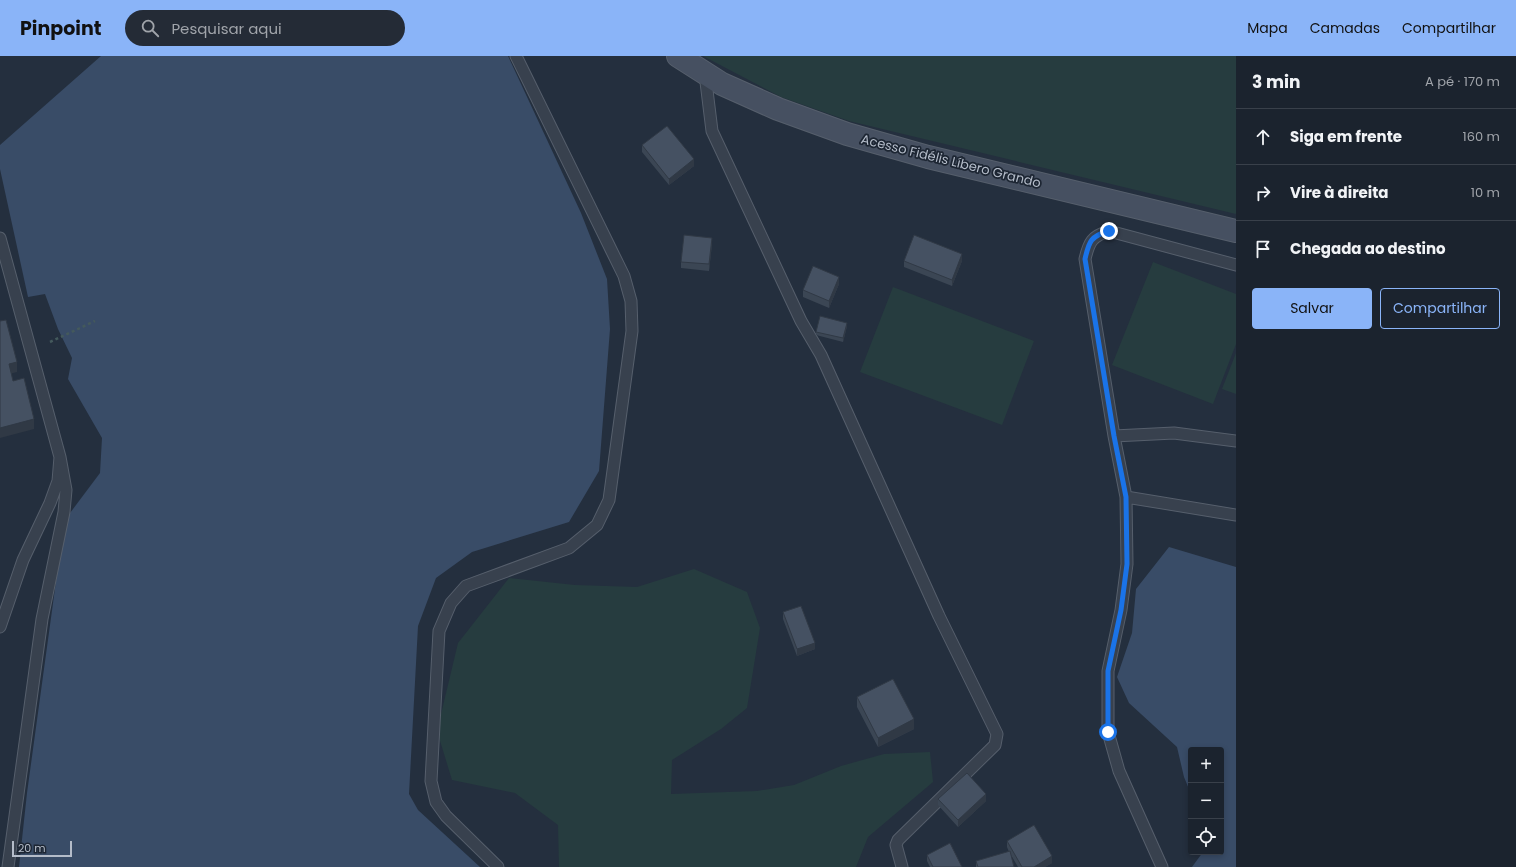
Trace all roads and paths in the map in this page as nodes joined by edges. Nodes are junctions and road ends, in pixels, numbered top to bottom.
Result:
1 (516, 56) edge
2 (678, 56) edge
3 (705, 73) junction
4 (1236, 230) edge
5 (0, 238) edge
6 (1236, 265) edge
7 (95, 320) dead end
8 (50, 342) dead end
9 (1114, 436) junction
10 (1236, 441) edge
11 (60, 457) junction
12 (1126, 497) junction
13 (1236, 515) edge
14 (0, 627) edge
15 (8, 867) edge
16 (498, 867) edge
17 (902, 867) edge
18 (1162, 867) edge

1 - 16 lane
2 - 3 street, Acesso Fidélis Líbero Grando
3 - 4 street, Acesso Fidélis Líbero Grando
3 - 17 lane
5 - 11 lane
6 - 9 lane
7 - 8 path
9 - 10 lane
9 - 12 lane
11 - 14 lane
11 - 15 lane
12 - 13 lane
12 - 18 lane

